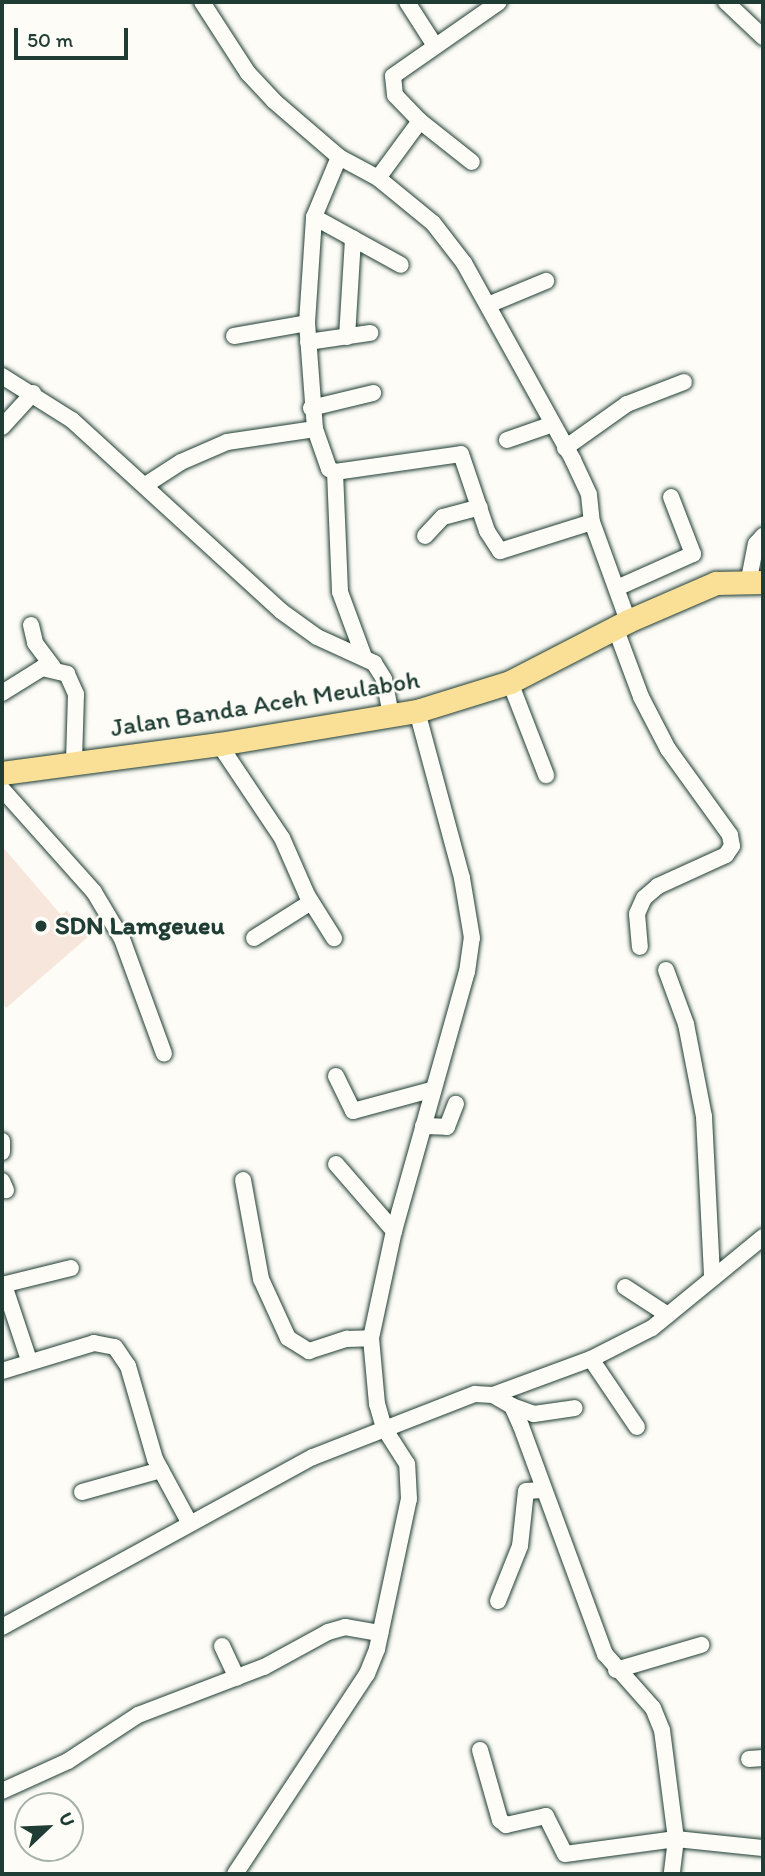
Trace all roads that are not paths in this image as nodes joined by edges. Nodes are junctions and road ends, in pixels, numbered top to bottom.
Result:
1 (202, 2) edge
2 (407, 2) edge
3 (499, 2) edge
4 (726, 2) edge
5 (763, 37) edge
6 (434, 44) junction
7 (420, 121) junction
8 (339, 156) junction
9 (472, 162) dead end
10 (378, 178) junction
11 (314, 217) junction
12 (353, 238) junction
13 (401, 265) dead end
14 (546, 281) dead end
15 (488, 305) junction
16 (307, 323) junction
17 (370, 333) dead end
18 (234, 336) dead end
19 (347, 337) junction
20 (308, 342) junction
21 (2, 376) edge
22 (684, 382) dead end
23 (33, 393) junction
24 (373, 393) dead end
25 (311, 408) junction
26 (550, 425) junction
27 (2, 427) edge
28 (315, 429) junction
29 (507, 440) dead end
30 (565, 448) junction
31 (335, 472) junction
32 (147, 484) junction
33 (671, 497) dead end
34 (480, 507) junction
35 (592, 522) junction
36 (425, 536) dead end
37 (763, 536) edge
38 (756, 581) edge
39 (619, 587) junction
40 (621, 624) junction
41 (31, 625) dead end
42 (364, 657) junction
43 (53, 667) junction
44 (510, 681) junction
45 (2, 693) edge
46 (417, 711) junction
47 (391, 716) junction
48 (219, 744) junction
49 (74, 762) junction
50 (2, 773) edge
51 (546, 775) dead end
52 (2, 789) edge
53 (311, 902) junction
54 (334, 937) dead end
55 (254, 938) dead end
56 (640, 947) dead end
57 (667, 970) dead end
58 (164, 1054) dead end
59 (335, 1076) dead end
60 (431, 1090) junction
61 (456, 1104) dead end
62 (427, 1127) junction
63 (2, 1141) edge
64 (2, 1152) edge
65 (336, 1164) dead end
66 (243, 1180) dead end
67 (394, 1231) junction
68 (763, 1237) edge
69 (71, 1268) dead end
70 (712, 1275) junction
71 (3, 1285) edge
72 (625, 1287) dead end
73 (668, 1315) junction
74 (371, 1338) junction
75 (591, 1359) junction
76 (29, 1360) junction
77 (2, 1371) edge
78 (493, 1395) junction
79 (512, 1406) junction
80 (575, 1408) dead end
81 (393, 1425) junction
82 (638, 1427) dead end
83 (161, 1470) junction
84 (543, 1490) junction
85 (82, 1492) dead end
86 (189, 1522) junction
87 (498, 1601) dead end
88 (2, 1625) edge
89 (380, 1633) junction
90 (702, 1645) dead end
91 (222, 1646) dead end
92 (616, 1670) junction
93 (237, 1678) junction
94 (480, 1751) dead end
95 (2, 1791) edge
96 (676, 1839) junction
97 (763, 1849) edge
98 (236, 1874) edge
99 (672, 1874) edge

1 - 8 street
2 - 6 street
3 - 6 street
4 - 5 street
6 - 7 street
7 - 9 street
7 - 10 street
8 - 10 street
8 - 11 street
10 - 15 street
11 - 12 street
11 - 16 street
12 - 13 street
12 - 19 street
14 - 15 street
15 - 26 street
16 - 18 street
16 - 20 street
17 - 19 street
19 - 20 street
20 - 25 street
21 - 23 street
22 - 30 street
23 - 27 street
23 - 32 street
24 - 25 street
25 - 28 street
26 - 29 street
26 - 30 street
28 - 31 street
28 - 32 street
30 - 35 street
31 - 34 street
31 - 42 street
32 - 42 street
33 - 39 street
34 - 35 street
34 - 36 street
35 - 39 street
37 - 38 street
38 - 40 highway, Jalan Banda Aceh Meulaboh
39 - 40 street
40 - 44 highway, Jalan Banda Aceh Meulaboh
40 - 56 street
41 - 43 street
42 - 47 street
43 - 45 street
43 - 49 street
44 - 46 highway, Jalan Banda Aceh Meulaboh
44 - 51 street
46 - 47 highway, Jalan Banda Aceh Meulaboh
46 - 60 street
47 - 48 highway, Jalan Banda Aceh Meulaboh
48 - 49 highway, Jalan Banda Aceh Meulaboh
48 - 53 street
49 - 50 highway, Jalan Banda Aceh Meulaboh
52 - 58 street
53 - 54 street
53 - 55 street
57 - 70 street
59 - 60 street
60 - 62 street
61 - 62 street
62 - 67 street
63 - 64 street
65 - 67 street
66 - 74 street
67 - 74 street
68 - 70 street
69 - 71 street
70 - 73 street
71 - 76 street
72 - 73 street
73 - 75 street
74 - 81 street
75 - 78 street
75 - 82 street
76 - 77 street
76 - 83 street
78 - 79 street
78 - 81 street
79 - 80 street
79 - 84 street
81 - 86 street
81 - 89 street
83 - 85 street
83 - 86 street
84 - 87 street
84 - 92 street
86 - 88 street
89 - 93 street
89 - 98 street
90 - 92 street
91 - 93 street
92 - 96 street
93 - 95 street
94 - 96 street
96 - 97 street
96 - 99 street

